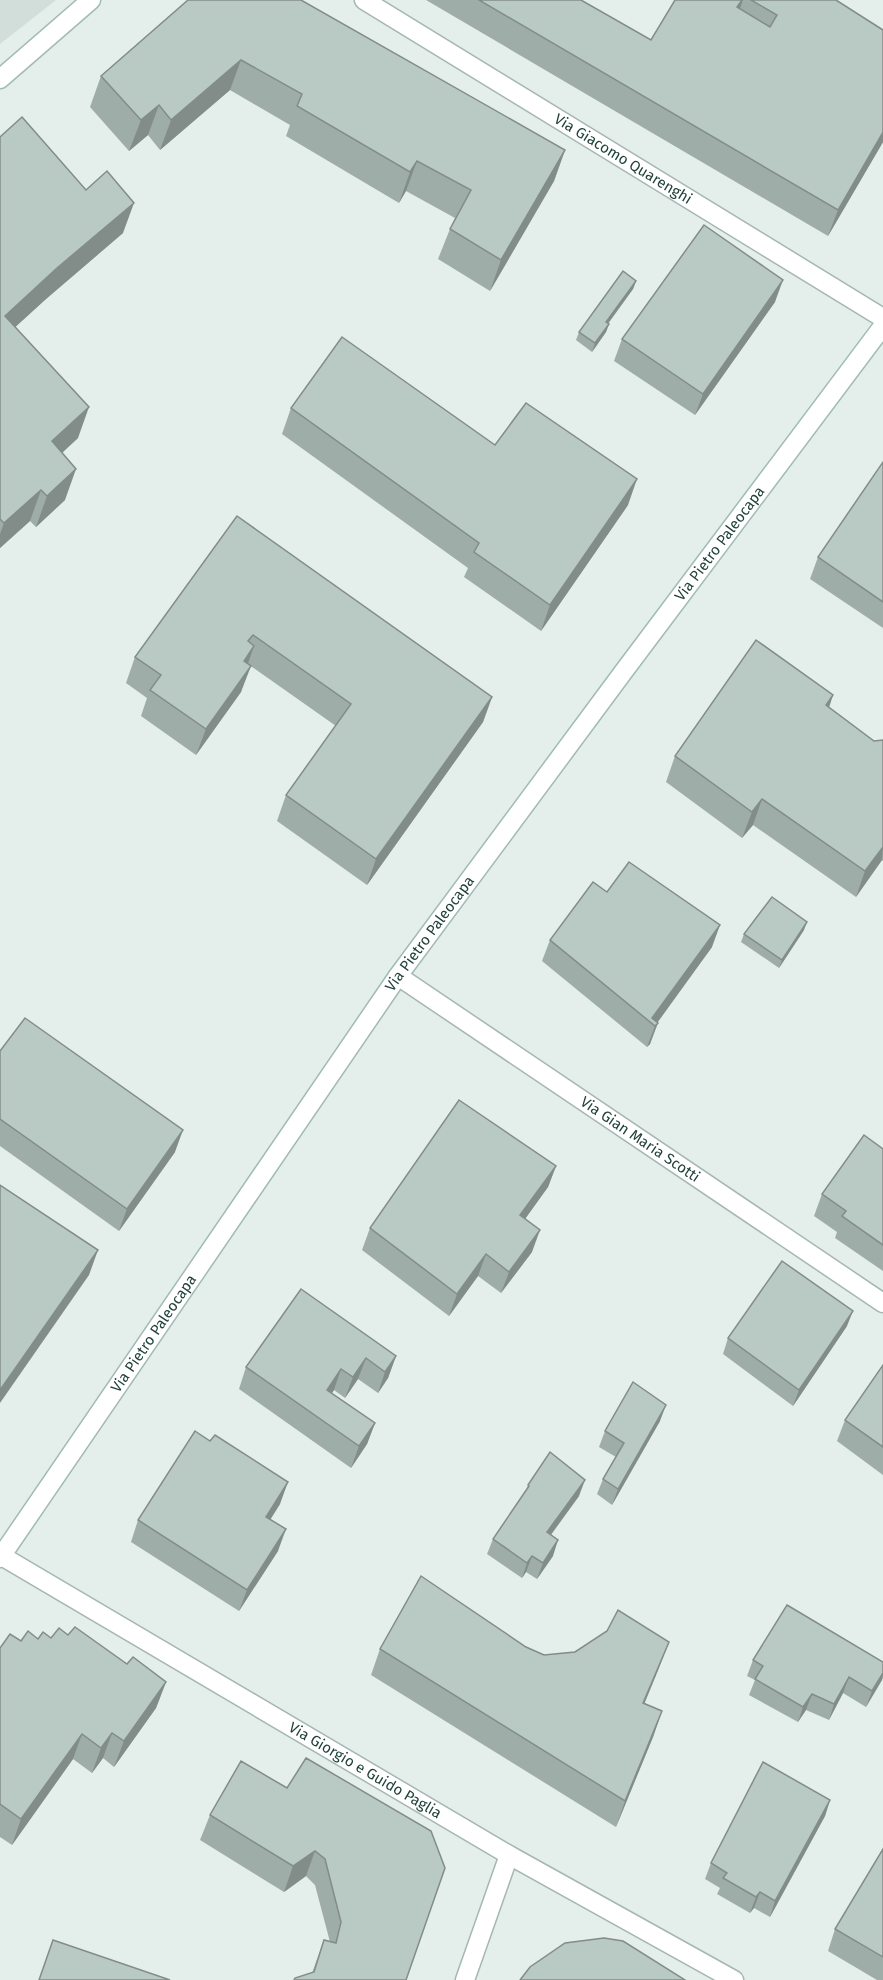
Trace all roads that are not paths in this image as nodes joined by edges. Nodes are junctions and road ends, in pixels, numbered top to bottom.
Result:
1 (91, 0) edge
2 (364, 0) edge
3 (0, 79) edge
4 (883, 318) edge
5 (883, 326) edge
6 (398, 976) junction
7 (883, 1303) edge
8 (1, 1556) edge
9 (509, 1855) junction
10 (465, 1980) edge
11 (734, 1980) edge

1 - 3 street
2 - 4 street, Via Giacomo Quarenghi
5 - 6 street, Via Pietro Paleocapa
6 - 7 street, Via Gian Maria Scotti
6 - 8 street, Via Pietro Paleocapa
8 - 9 street, Via Giorgio e Guido Paglia
9 - 10 street
9 - 11 street, Via Giorgio e Guido Paglia

